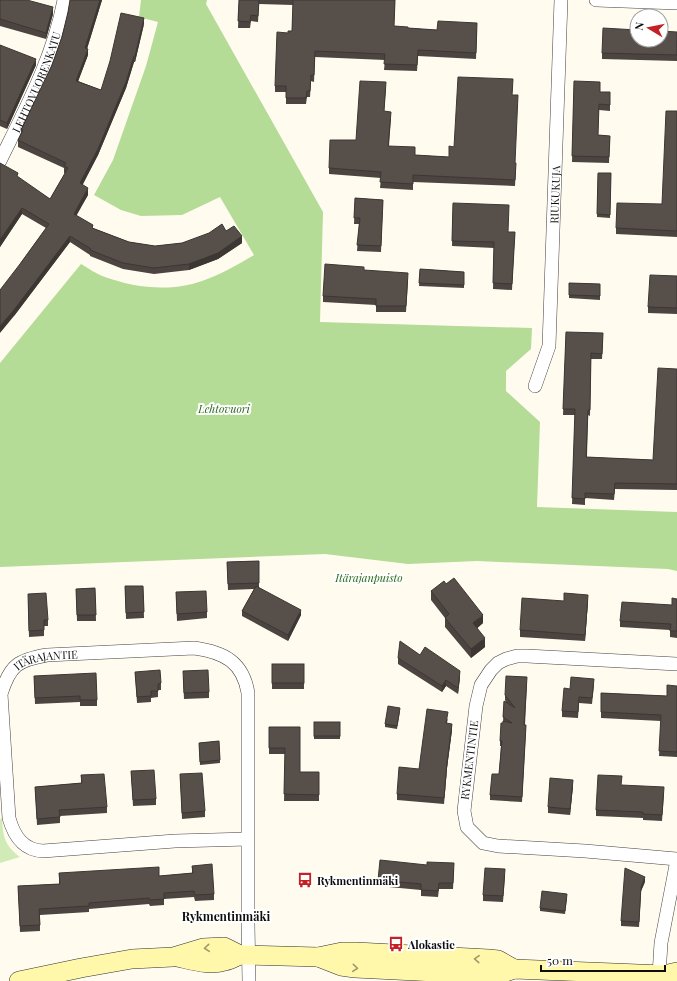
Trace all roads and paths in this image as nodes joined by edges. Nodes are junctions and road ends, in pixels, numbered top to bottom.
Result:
1 (64, 0) edge
2 (561, 0) edge
3 (596, 0) edge
4 (677, 3) edge
5 (0, 161) edge
6 (535, 386) dead end
7 (677, 664) edge
8 (248, 839) junction
9 (677, 860) edge
10 (244, 955) junction
11 (519, 973) edge
12 (669, 976) edge
13 (19, 981) edge
14 (249, 981) edge

1 - 5 street, LEHTOVUORENKATU
2 - 6 street, RIUKUKUJA
3 - 4 street
7 - 9 street, RYKMENTINTIE
8 - 8 street, ITÄRAJANTIE
8 - 10 street, ITÄRAJANTIE
9 - 12 street, RYKMENTINTIE
10 - 11 street
10 - 13 street
10 - 14 street
11 - 12 street

